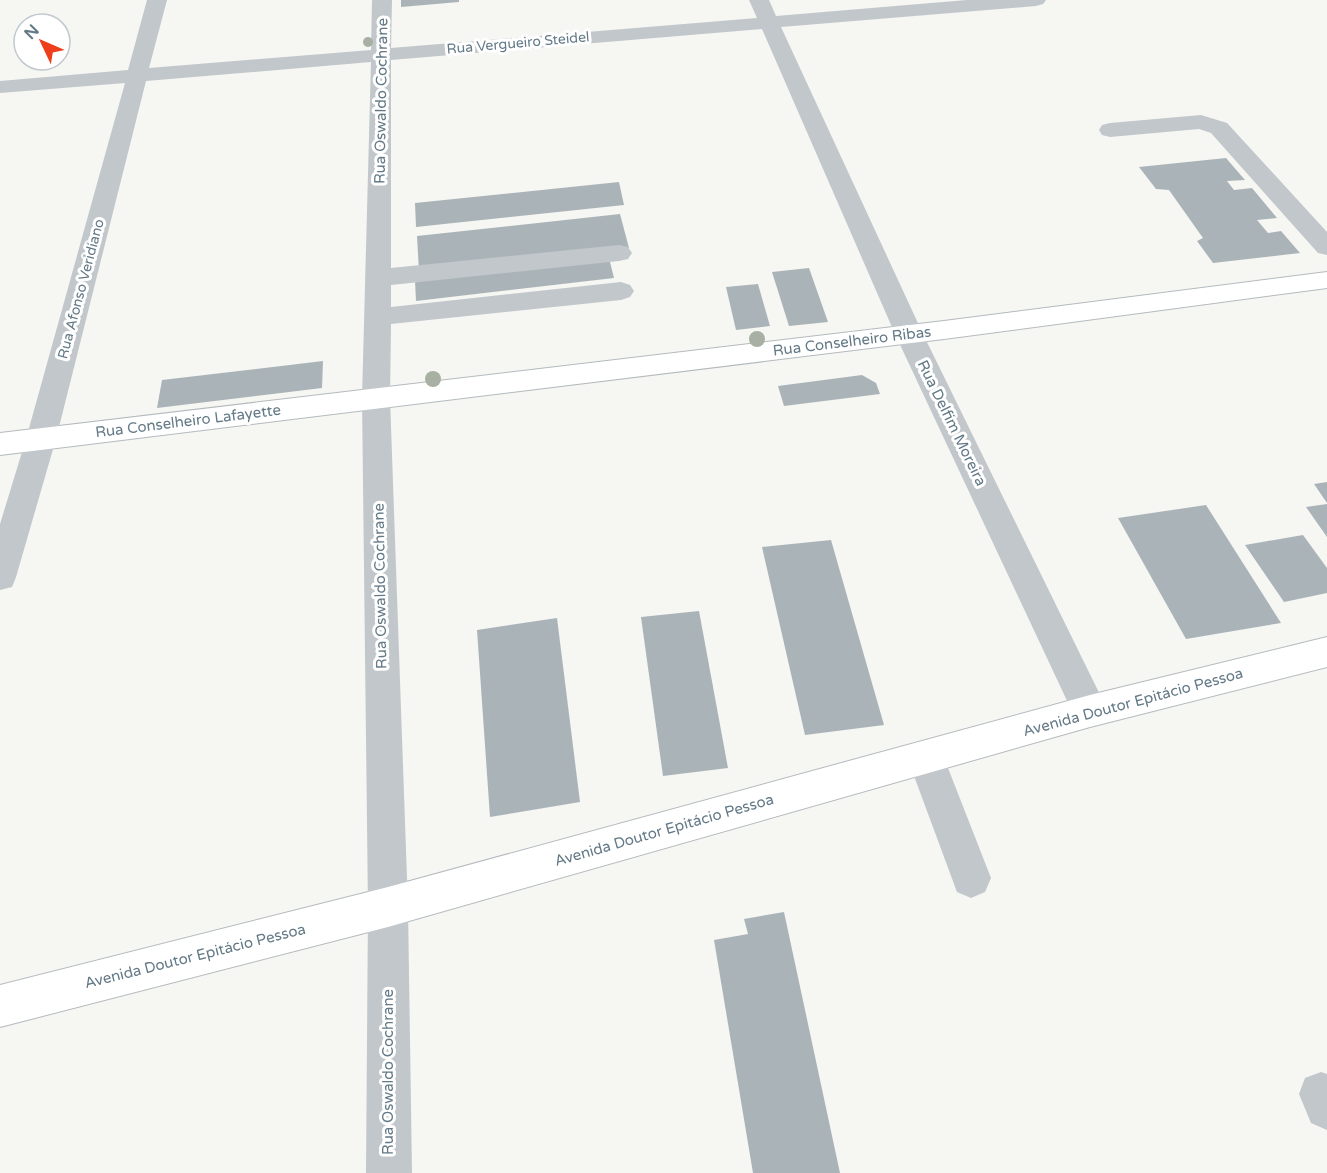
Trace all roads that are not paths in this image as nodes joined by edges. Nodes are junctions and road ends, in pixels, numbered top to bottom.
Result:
1 (157, 0) edge
2 (382, 0) edge
3 (759, 0) edge
4 (1036, 0) edge
5 (769, 23) junction
6 (382, 54) junction
7 (137, 76) junction
8 (0, 87) edge
9 (1110, 130) dead end
10 (1327, 247) edge
11 (619, 253) dead end
12 (378, 278) junction
13 (1327, 280) edge
14 (621, 291) dead end
15 (377, 317) junction
16 (909, 334) junction
17 (376, 398) junction
18 (41, 439) junction
19 (0, 444) edge
20 (0, 576) edge
21 (1327, 652) edge
22 (1090, 711) junction
23 (926, 757) junction
24 (972, 878) dead end
25 (387, 907) junction
26 (0, 1006) edge
27 (389, 1173) edge

1 - 7 street, Rua Afonso Veridiano
2 - 6 street, Rua Oswaldo Cochrane
3 - 5 street, Rua Delfim Moreira
4 - 5 street, Rua Vergueiro Steidel
5 - 6 street, Rua Vergueiro Steidel
5 - 16 street, Rua Delfim Moreira
6 - 7 street, Rua Vergueiro Steidel
6 - 12 street, Rua Oswaldo Cochrane
7 - 8 street, Rua Vergueiro Steidel
7 - 18 street, Rua Afonso Veridiano
9 - 10 street
11 - 12 street
12 - 15 street, Rua Oswaldo Cochrane
13 - 16 main road, Rua Conselheiro Ribas
14 - 15 street
15 - 17 street, Rua Oswaldo Cochrane
16 - 17 main road, Rua Conselheiro Ribas
16 - 22 street, Rua Delfim Moreira
17 - 18 main road, Rua Conselheiro Lafayette
17 - 25 street, Rua Oswaldo Cochrane
18 - 19 main road, Rua Conselheiro Lafayette
18 - 20 street, Rua Afonso Veridiano
21 - 22 main road, Avenida Doutor Epitácio Pessoa
22 - 23 main road, Avenida Doutor Epitácio Pessoa
23 - 24 street
23 - 25 main road, Avenida Doutor Epitácio Pessoa
25 - 26 main road, Avenida Doutor Epitácio Pessoa
25 - 27 street, Rua Oswaldo Cochrane

